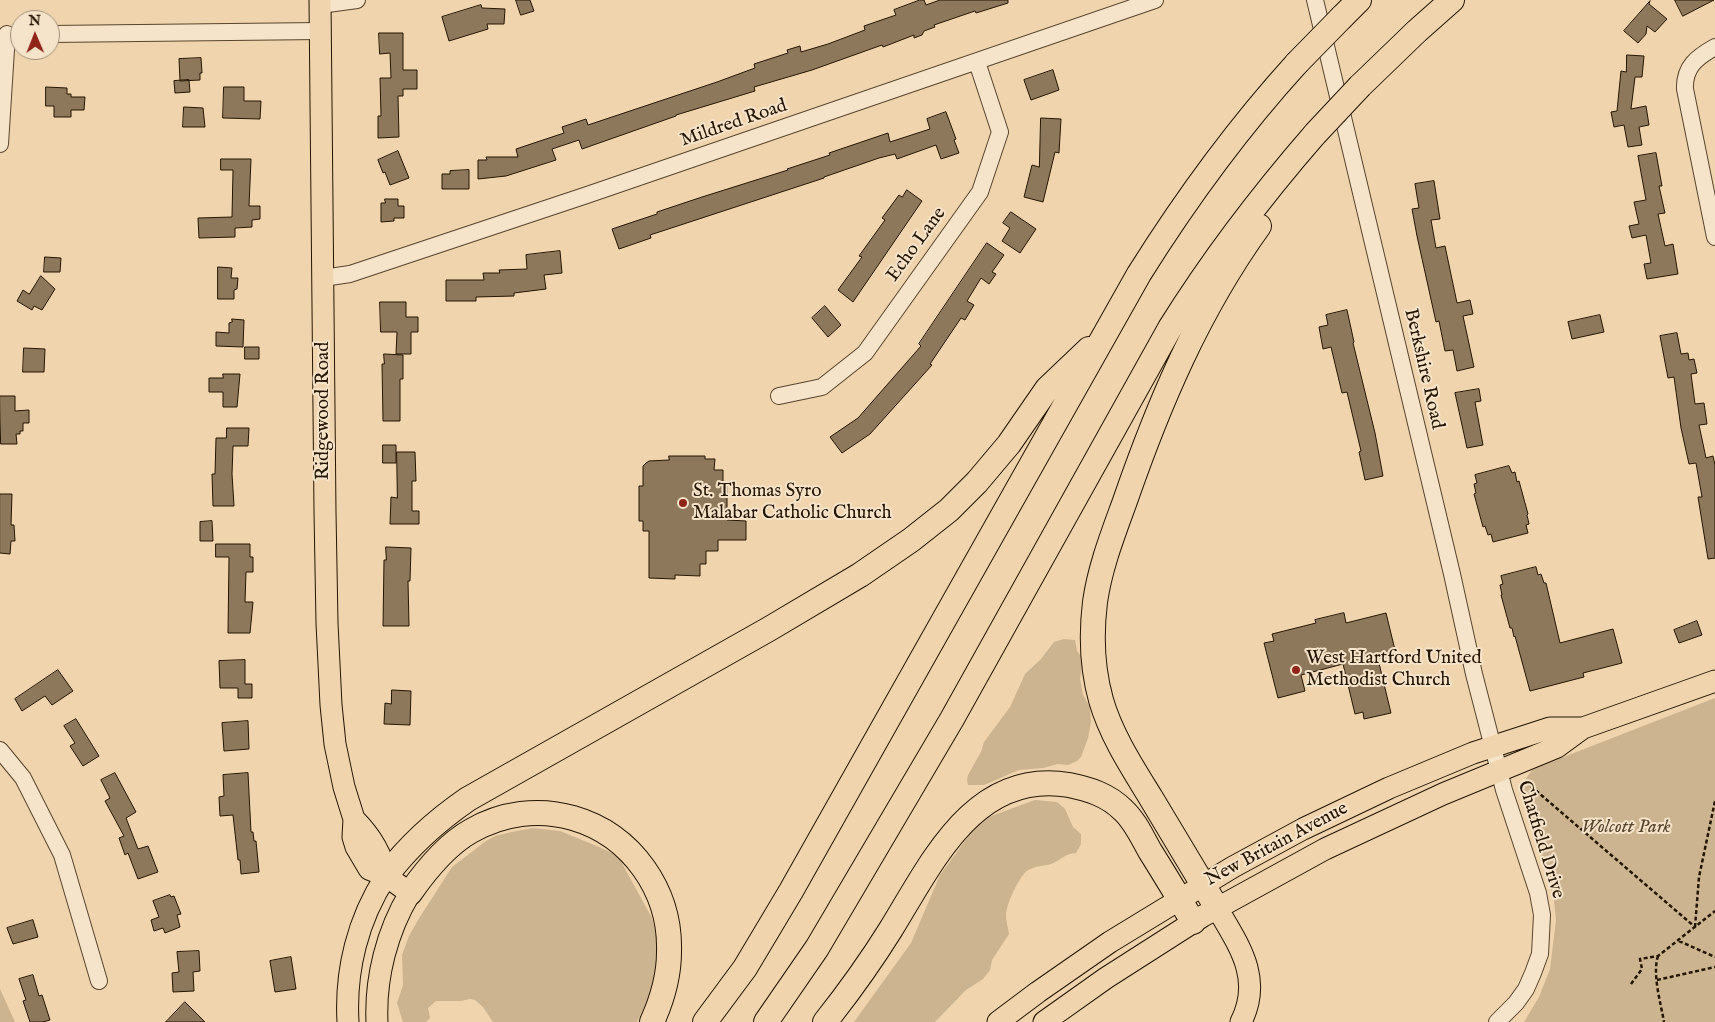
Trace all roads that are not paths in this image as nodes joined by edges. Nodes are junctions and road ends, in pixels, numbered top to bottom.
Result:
1 (357, 0) edge
2 (1155, 0) edge
3 (1315, 0) edge
4 (1359, 0) edge
5 (1452, 0) edge
6 (320, 3) edge
7 (320, 31) junction
8 (9, 34) edge
9 (60, 34) edge
10 (1715, 47) edge
11 (978, 62) junction
12 (0, 144) edge
13 (1294, 158) junction
14 (1715, 237) edge
15 (323, 278) junction
16 (1102, 339) junction
17 (779, 396) dead end
18 (1715, 681) edge
19 (1583, 728) junction
20 (1493, 746) junction
21 (0, 750) edge
22 (1499, 770) junction
23 (386, 876) junction
24 (1203, 885) junction
25 (410, 893) junction
26 (1179, 899) junction
27 (1217, 908) junction
28 (1193, 922) junction
29 (99, 980) dead end
30 (348, 1022) edge
31 (378, 1022) edge
32 (652, 1022) edge
33 (705, 1022) edge
34 (766, 1022) edge
35 (826, 1022) edge
36 (998, 1022) edge
37 (1044, 1022) edge
38 (1240, 1022) edge
39 (1497, 1022) edge

1 - 6 street
2 - 11 street, Mildred Road
3 - 20 street, Berkshire Road
4 - 16 highway, bridge
5 - 13 highway, bridge
6 - 7 main road, Ridgewood Road
7 - 9 street
7 - 15 main road, Ridgewood Road
8 - 12 street
10 - 14 street
11 - 15 street, Mildred Road
11 - 17 street, Echo Lane
13 - 24 highway
13 - 34 highway
15 - 23 main road, Ridgewood Road
16 - 23 highway
16 - 33 highway
18 - 19 main road, New Britain Avenue
19 - 20 main road, New Britain Avenue
19 - 22 main road, New Britain Avenue
20 - 22 street, Chatfield Drive
20 - 24 main road, New Britain Avenue
21 - 29 street
22 - 27 main road, New Britain Avenue
22 - 39 street, Chatfield Drive
23 - 25 main road, Ridgewood Road
23 - 30 main road
24 - 26 main road, New Britain Avenue
24 - 27 highway
25 - 31 main road
25 - 32 highway
26 - 28 highway
26 - 35 highway
26 - 36 main road, New Britain Avenue
27 - 28 main road, New Britain Avenue
27 - 38 main road
28 - 37 main road, New Britain Avenue

